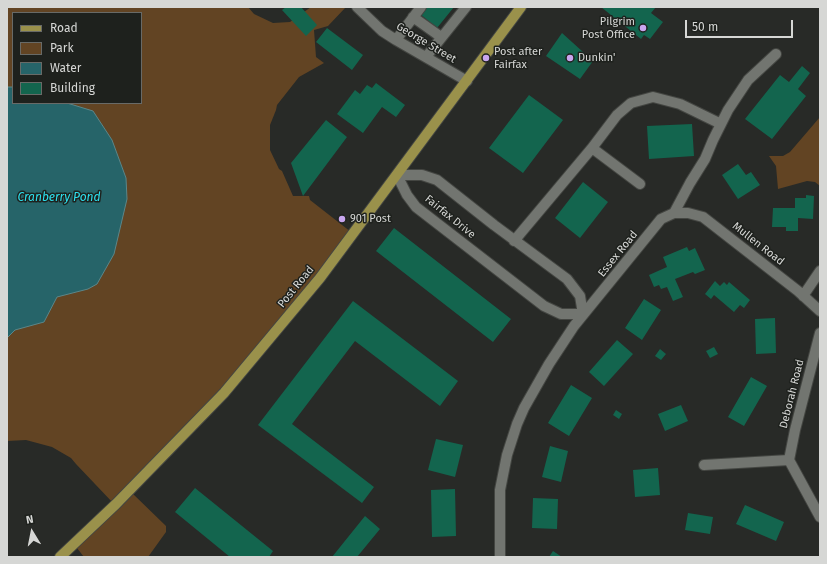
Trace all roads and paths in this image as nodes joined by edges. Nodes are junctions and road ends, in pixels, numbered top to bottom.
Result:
1 (357, 7) edge
2 (421, 7) edge
3 (466, 7) edge
4 (521, 7) edge
5 (413, 17) junction
6 (442, 37) junction
7 (396, 40) junction
8 (776, 54) dead end
9 (426, 57) junction
10 (467, 81) junction
11 (721, 124) junction
12 (592, 148) junction
13 (397, 175) junction
14 (640, 184) dead end
15 (674, 213) junction
16 (514, 241) junction
17 (820, 271) edge
18 (803, 296) junction
19 (820, 311) edge
20 (583, 314) junction
21 (820, 334) edge
22 (789, 460) junction
23 (704, 464) dead end
24 (820, 517) edge
25 (60, 557) edge
26 (500, 557) edge

1 - 7 street, George Street
2 - 5 street
3 - 6 street
4 - 10 main road, Post Road
5 - 6 street
5 - 7 street
6 - 9 street
7 - 9 street, George Street
8 - 11 street
9 - 10 street, George Street
10 - 13 main road, Post Road
11 - 12 street
11 - 15 street
12 - 14 street
12 - 16 street
13 - 16 street, Fairfax Drive
13 - 20 street, Fairfax Drive
13 - 25 main road, Post Road
15 - 18 street, Mullen Road
15 - 20 street, Essex Road
16 - 20 street, Fairfax Drive
17 - 18 street
18 - 19 street, Mullen Road
20 - 26 street
21 - 22 street, Deborah Road
22 - 23 street
22 - 24 street

